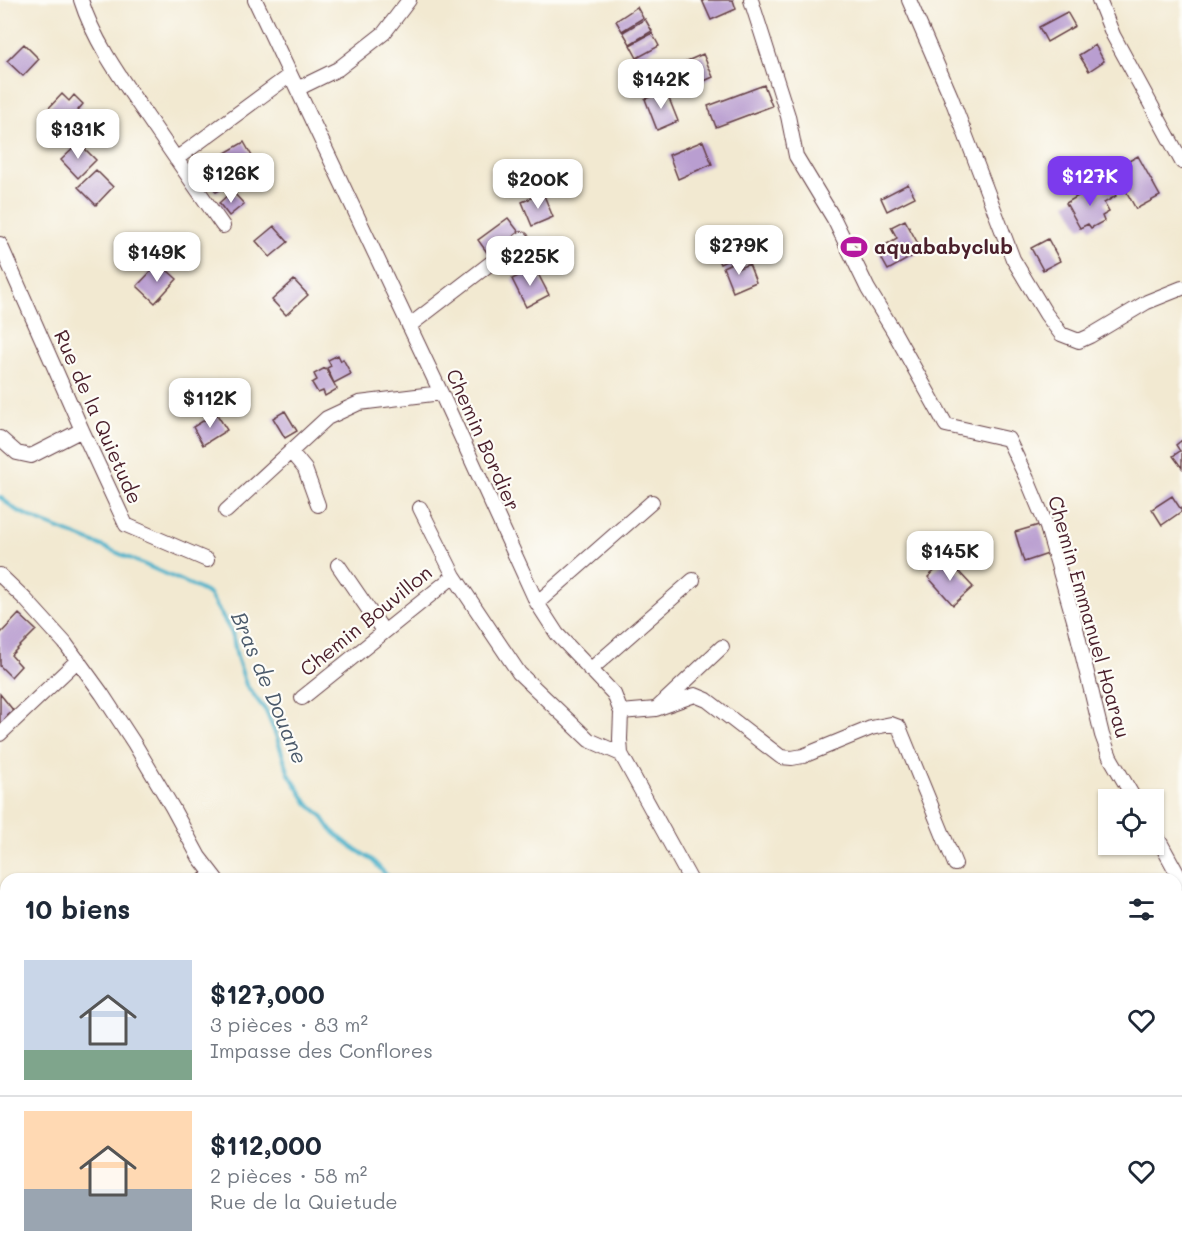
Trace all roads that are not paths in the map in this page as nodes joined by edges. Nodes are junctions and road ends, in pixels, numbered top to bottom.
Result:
1 (81, 0) edge
2 (255, 0) edge
3 (409, 0) edge
4 (751, 0) edge
5 (909, 0) edge
6 (1099, 0) edge
7 (290, 75) junction
8 (297, 89) junction
9 (176, 159) junction
10 (1182, 162) edge
11 (223, 226) dead end
12 (522, 239) dead end
13 (0, 245) edge
14 (1182, 288) edge
15 (409, 326) junction
16 (441, 393) junction
17 (82, 429) junction
18 (0, 438) edge
19 (291, 452) junction
20 (652, 502) dead end
21 (318, 505) dead end
22 (420, 508) dead end
23 (226, 511) dead end
24 (207, 560) dead end
25 (338, 565) dead end
26 (0, 575) edge
27 (454, 576) junction
28 (693, 580) dead end
29 (537, 603) junction
30 (384, 632) junction
31 (722, 647) dead end
32 (78, 660) junction
33 (590, 670) junction
34 (302, 698) dead end
35 (656, 709) junction
36 (621, 712) junction
37 (0, 734) edge
38 (621, 754) junction
39 (1128, 789) edge
40 (1164, 849) edge
41 (955, 864) dead end
42 (207, 873) edge
43 (687, 873) edge
44 (1177, 873) edge

1 - 9 street
2 - 7 street, Chemin Bordier
3 - 8 street
4 - 39 street, Chemin Emmanuel Hoarau
5 - 14 street
6 - 10 street
7 - 8 street, Chemin Bordier
7 - 9 street
8 - 15 street, Chemin Bordier
9 - 11 street
12 - 15 street
13 - 17 street, Rue de la Quietude
15 - 16 street, Chemin Bordier
16 - 19 street
16 - 29 street, Chemin Bordier
17 - 18 street
17 - 24 street, Rue de la Quietude
19 - 21 street
19 - 23 street
20 - 29 street
22 - 27 street, Chemin Bouvillon
25 - 30 street
26 - 32 street
27 - 30 street, Chemin Bouvillon
27 - 38 street, Chemin Bouvillon
28 - 33 street
29 - 33 street, Chemin Bordier
30 - 34 street, Chemin Bouvillon
31 - 35 street
32 - 37 street
32 - 42 street
33 - 36 street, Chemin Bordier
35 - 36 street
35 - 41 street
36 - 38 street
38 - 43 street
40 - 44 street

